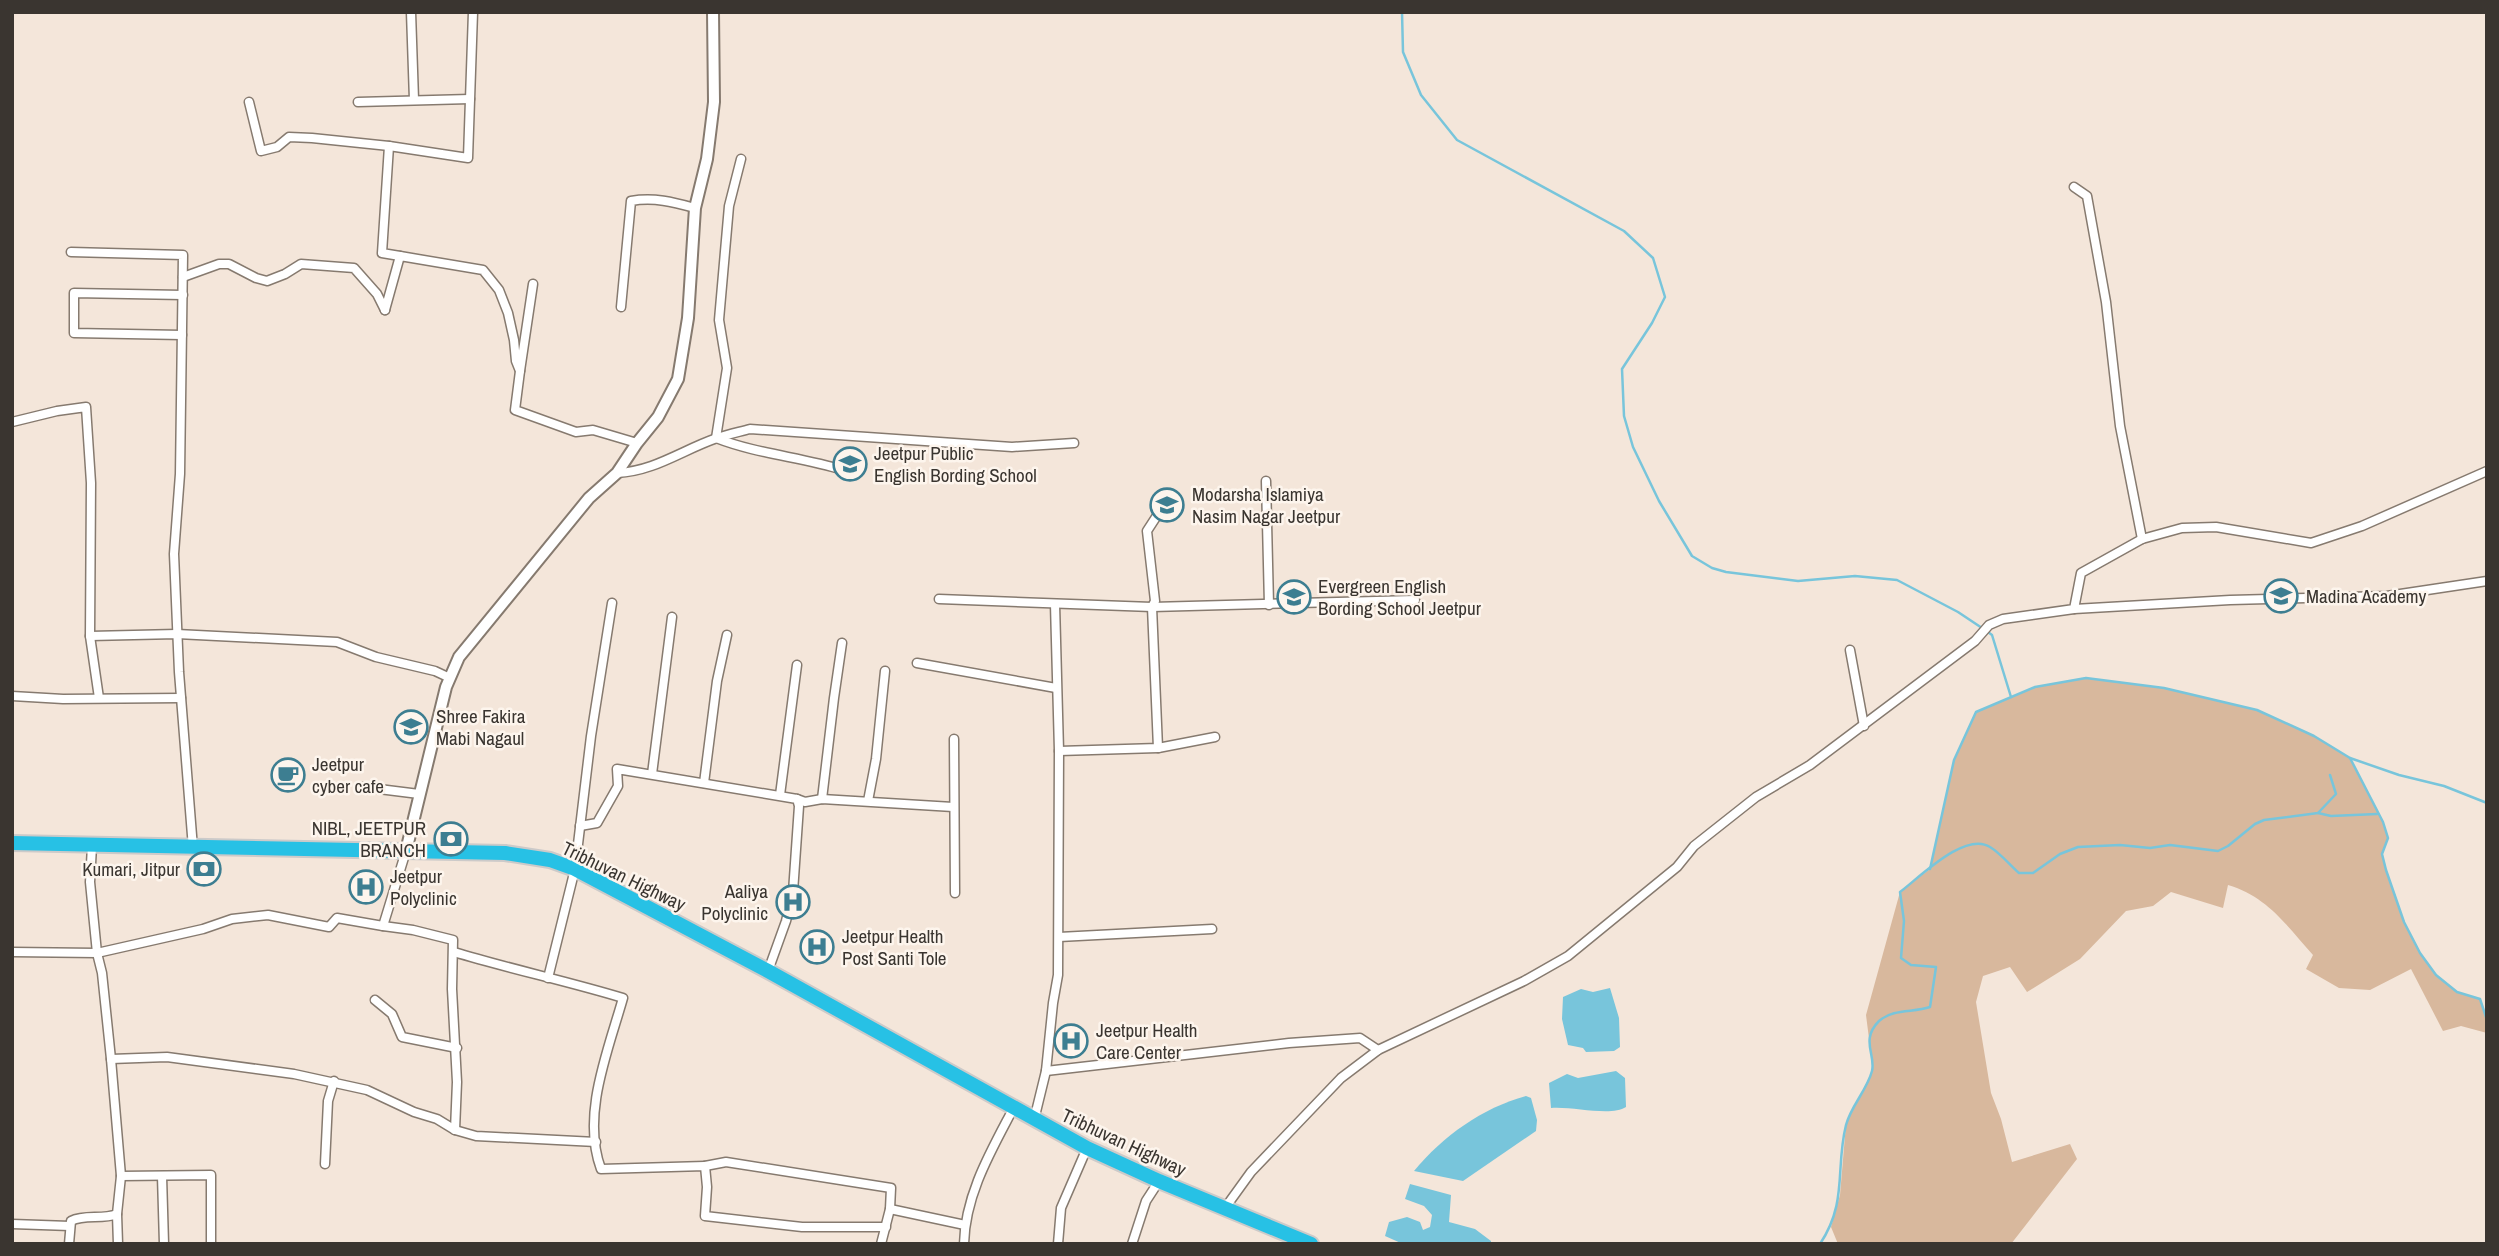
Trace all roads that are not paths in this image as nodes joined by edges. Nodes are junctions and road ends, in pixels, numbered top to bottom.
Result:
1 (411, 12) edge
2 (473, 12) edge
3 (713, 12) edge
4 (470, 99) junction
5 (414, 100) junction
6 (249, 102) dead end
7 (358, 102) dead end
8 (389, 146) junction
9 (741, 159) dead end
10 (2074, 187) dead end
11 (695, 208) junction
12 (71, 252) dead end
13 (400, 256) junction
14 (183, 277) junction
15 (533, 284) dead end
16 (183, 295) junction
17 (621, 307) dead end
18 (182, 335) junction
19 (520, 371) junction
20 (12, 422) edge
21 (716, 438) junction
22 (636, 443) junction
23 (1073, 443) dead end
24 (843, 470) dead end
25 (2487, 471) edge
26 (617, 473) junction
27 (1266, 481) dead end
28 (1160, 511) dead end
29 (2142, 539) junction
30 (2487, 581) edge
31 (939, 599) dead end
32 (1415, 600) dead end
33 (612, 603) dead end
34 (1055, 604) junction
35 (1269, 605) junction
36 (1152, 607) junction
37 (2074, 609) junction
38 (672, 617) dead end
39 (177, 634) junction
40 (727, 635) dead end
41 (90, 636) junction
42 (842, 643) dead end
43 (1850, 650) dead end
44 (917, 663) dead end
45 (797, 665) dead end
46 (885, 671) dead end
47 (450, 678) junction
48 (1056, 688) junction
49 (12, 696) edge
50 (99, 698) junction
51 (181, 698) junction
52 (1864, 726) junction
53 (1215, 737) dead end
54 (954, 738) dead end
55 (1158, 748) junction
56 (1059, 751) junction
57 (652, 774) junction
58 (704, 783) junction
59 (363, 787) dead end
60 (419, 794) junction
61 (780, 795) junction
62 (797, 799) junction
63 (822, 799) junction
64 (868, 802) junction
65 (953, 807) junction
66 (580, 826) junction
67 (12, 843) edge
68 (92, 846) junction
69 (193, 848) junction
70 (406, 851) junction
71 (575, 869) junction
72 (955, 893) dead end
73 (383, 926) junction
74 (1212, 929) dead end
75 (1059, 937) junction
76 (12, 952) edge
77 (454, 952) junction
78 (97, 953) junction
79 (768, 971) junction
80 (548, 978) junction
81 (375, 1000) dead end
82 (457, 1048) junction
83 (1378, 1050) junction
84 (111, 1059) junction
85 (1046, 1071) junction
86 (334, 1081) junction
87 (1013, 1109) junction
88 (1034, 1120) junction
89 (455, 1130) junction
90 (596, 1142) junction
91 (1087, 1148) junction
92 (325, 1164) dead end
93 (705, 1166) junction
94 (121, 1176) junction
95 (162, 1176) junction
96 (1159, 1181) junction
97 (1225, 1208) junction
98 (890, 1209) junction
99 (117, 1214) junction
100 (12, 1224) edge
101 (964, 1224) junction
102 (70, 1226) junction
103 (886, 1227) junction
104 (69, 1244) edge
105 (118, 1244) edge
106 (164, 1244) edge
107 (211, 1244) edge
108 (881, 1244) edge
109 (964, 1244) edge
110 (1058, 1244) edge
111 (1132, 1244) edge
112 (1311, 1244) edge

1 - 5 street
2 - 4 street
3 - 11 street
4 - 5 street
4 - 8 street
5 - 7 street
6 - 8 street
8 - 13 street
9 - 21 street
10 - 29 street
11 - 17 street
11 - 22 street
12 - 14 street
13 - 14 street
13 - 19 street
14 - 16 street
15 - 19 street
16 - 18 street
16 - 18 street
18 - 39 street
19 - 22 street
20 - 41 street
21 - 23 street
21 - 24 street
21 - 26 street
22 - 26 street
25 - 29 street
26 - 47 street
27 - 35 street
28 - 36 street
29 - 37 street
30 - 37 street
31 - 34 street
32 - 35 street
33 - 66 street
34 - 36 street
34 - 48 street
35 - 36 street
36 - 55 street
37 - 52 street
38 - 57 street
39 - 41 street
39 - 47 street
39 - 51 street
40 - 58 street
41 - 50 street
42 - 63 street
43 - 52 street
44 - 48 street
45 - 61 street
46 - 64 street
47 - 60 street
48 - 56 street
49 - 50 street
50 - 51 street
51 - 69 street
52 - 83 street
53 - 55 street
54 - 65 street
55 - 56 street
56 - 75 street
57 - 58 street
57 - 66 street
58 - 61 street
59 - 60 street
60 - 70 street
61 - 62 street
62 - 63 street
62 - 79 street
63 - 64 street
64 - 65 street
65 - 72 street
66 - 71 street
67 - 68 highway, Tribhuvan Highway
68 - 69 highway, Tribhuvan Highway
68 - 78 street
69 - 70 highway, Tribhuvan Highway
70 - 71 highway, Tribhuvan Highway
70 - 73 street
71 - 79 highway, Tribhuvan Highway
71 - 80 street
73 - 77 street
73 - 78 street
74 - 75 street
75 - 85 street
76 - 78 street
77 - 80 street
77 - 82 street
78 - 84 street
79 - 87 highway, Tribhuvan Highway
80 - 90 street
81 - 82 street
82 - 89 street
83 - 85 street
83 - 97 street
84 - 86 street
84 - 94 street
85 - 88 street
86 - 89 street
86 - 92 street
87 - 88 highway, Tribhuvan Highway
87 - 101 street
88 - 91 highway, Tribhuvan Highway
89 - 90 street
90 - 93 street
91 - 96 highway, Tribhuvan Highway
91 - 110 street
93 - 98 street
93 - 103 street
94 - 95 street
94 - 99 street
95 - 106 street
95 - 107 street
96 - 97 highway, Tribhuvan Highway
96 - 111 street
97 - 112 highway, Tribhuvan Highway
98 - 101 street
98 - 103 street
99 - 102 street
99 - 105 street
100 - 102 street
101 - 109 street
102 - 104 street
103 - 108 street

